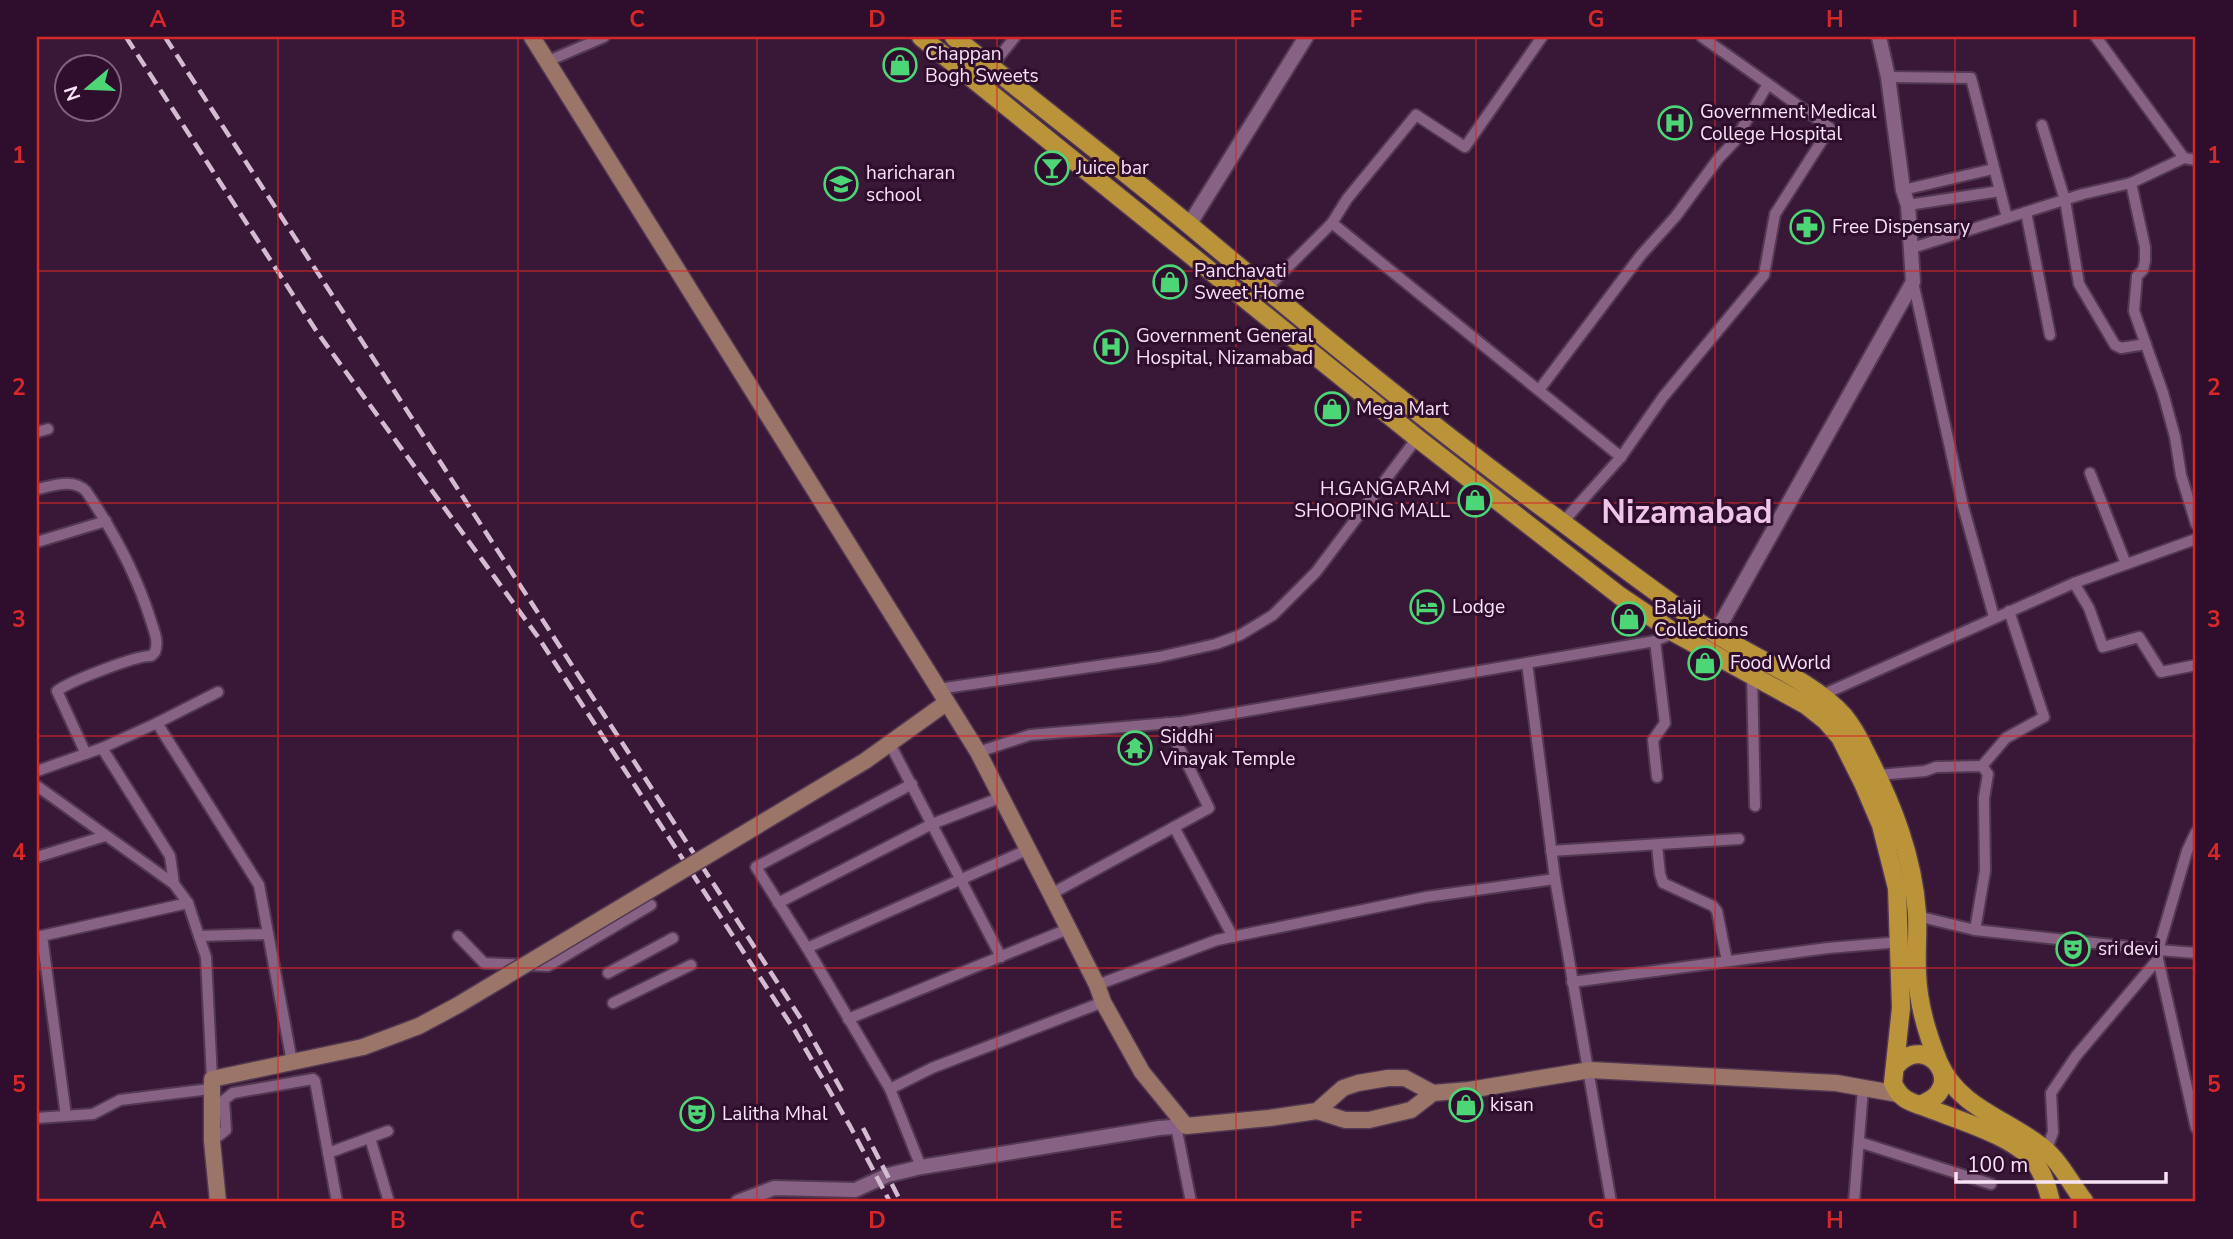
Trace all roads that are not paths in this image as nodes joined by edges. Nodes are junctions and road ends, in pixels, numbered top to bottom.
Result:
1 (532, 37) edge
2 (604, 37) edge
3 (922, 37) edge
4 (954, 37) edge
5 (1015, 37) edge
6 (1306, 37) edge
7 (1542, 37) edge
8 (1702, 37) edge
9 (1879, 37) edge
10 (2096, 37) edge
11 (548, 61) junction
12 (991, 67) junction
13 (1888, 77) junction
14 (1768, 84) junction
15 (2042, 125) dead end
16 (2190, 159) edge
17 (1993, 169) junction
18 (2131, 183) junction
19 (1903, 190) junction
20 (2000, 191) junction
21 (2065, 200) junction
22 (1908, 205) junction
23 (2026, 212) junction
24 (2007, 218) junction
25 (1332, 223) junction
26 (1189, 225) junction
27 (1912, 248) junction
28 (1913, 282) junction
29 (1265, 290) junction
30 (2050, 335) dead end
31 (2146, 344) junction
32 (1539, 390) junction
33 (1417, 438) junction
34 (1621, 457) junction
35 (2090, 474) dead end
36 (37, 489) edge
37 (106, 521) junction
38 (1562, 523) junction
39 (2196, 524) edge
40 (2196, 539) edge
41 (37, 542) edge
42 (2126, 564) junction
43 (2074, 583) junction
44 (2009, 611) junction
45 (1994, 617) junction
46 (1700, 622) junction
47 (1675, 633) junction
48 (1715, 633) junction
49 (1655, 641) junction
50 (1706, 650) junction
51 (1527, 663) junction
52 (2196, 665) edge
53 (1752, 674) junction
54 (218, 692) dead end
55 (1822, 695) junction
56 (942, 696) junction
57 (157, 723) junction
58 (1167, 723) junction
59 (890, 744) junction
60 (102, 748) junction
61 (978, 752) junction
62 (86, 754) junction
63 (1982, 766) junction
64 (37, 771) edge
65 (1878, 775) junction
66 (1657, 777) dead end
67 (912, 784) junction
68 (37, 786) edge
69 (1002, 797) junction
70 (1755, 806) dead end
71 (932, 824) junction
72 (1174, 827) junction
73 (2196, 832) edge
74 (105, 836) junction
75 (1739, 839) dead end
76 (1657, 845) junction
77 (1029, 849) junction
78 (1552, 851) junction
79 (37, 857) edge
80 (1555, 879) junction
81 (961, 880) junction
82 (174, 884) junction
83 (1052, 894) junction
84 (188, 903) junction
85 (778, 903) junction
86 (651, 905) dead end
87 (1917, 916) junction
88 (1068, 929) junction
89 (1975, 930) junction
90 (268, 934) junction
91 (199, 936) junction
92 (458, 936) dead end
93 (40, 937) edge
94 (1233, 937) junction
95 (673, 938) dead end
96 (1900, 942) junction
97 (807, 948) junction
98 (2196, 953) edge
99 (2158, 954) junction
100 (1001, 957) junction
101 (1727, 961) junction
102 (691, 965) dead end
103 (608, 973) dead end
104 (1572, 982) junction
105 (1097, 985) junction
106 (1103, 1002) junction
107 (613, 1003) dead end
108 (848, 1019) junction
109 (292, 1062) junction
110 (1896, 1066) junction
111 (1942, 1069) junction
112 (1590, 1070) junction
113 (211, 1084) junction
114 (1863, 1088) junction
115 (890, 1089) junction
116 (1433, 1093) junction
117 (1898, 1094) junction
118 (1919, 1105) junction
119 (1317, 1111) junction
120 (66, 1116) junction
121 (37, 1118) edge
122 (1181, 1126) junction
123 (2196, 1128) edge
124 (388, 1131) dead end
125 (370, 1138) junction
126 (212, 1141) junction
127 (1859, 1142) junction
128 (328, 1153) junction
129 (2042, 1158) junction
130 (921, 1167) junction
131 (1991, 1184) dead end
132 (806, 1196) edge
133 (218, 1202) edge
134 (337, 1202) edge
135 (389, 1202) edge
136 (738, 1202) edge
137 (1191, 1202) edge
138 (1611, 1202) edge
139 (1854, 1202) edge
140 (2051, 1202) edge
141 (2082, 1202) edge

1 - 11 main road
2 - 11 street
3 - 33 highway
4 - 12 highway
5 - 12 street
6 - 26 street
7 - 25 street
8 - 14 street
9 - 13 street
10 - 16 street
11 - 56 main road
12 - 26 highway
13 - 17 street
13 - 19 street
14 - 32 street
14 - 34 street
15 - 21 street
16 - 18 street
17 - 19 street
17 - 20 street
18 - 21 street
18 - 31 street
19 - 22 street
20 - 22 street
20 - 24 street
21 - 23 street
21 - 31 street
22 - 27 street
23 - 24 street
23 - 30 street
24 - 27 street
25 - 29 street
25 - 32 street
26 - 29 highway
27 - 28 street
28 - 45 street
28 - 48 street
29 - 38 highway
31 - 39 street
32 - 34 street
33 - 47 highway
33 - 56 street
34 - 38 street
35 - 42 street
36 - 37 street
37 - 41 street
37 - 62 street
38 - 46 highway
40 - 42 street
42 - 43 street
43 - 44 street
43 - 52 street
44 - 45 street
44 - 63 street
45 - 55 street
46 - 47 street
46 - 48 highway
47 - 49 street
47 - 50 highway
48 - 50 street
48 - 55 highway
49 - 51 street
49 - 66 street
50 - 53 highway
51 - 58 street
51 - 78 street
53 - 70 street
53 - 96 highway
54 - 57 street
55 - 65 highway
56 - 59 main road
56 - 61 main road
57 - 60 street
57 - 90 street
58 - 61 street
58 - 72 street
59 - 67 street
59 - 109 main road, bridge
60 - 62 street
60 - 82 street
61 - 69 main road
62 - 64 street
63 - 65 street
63 - 89 street
65 - 87 highway
67 - 71 street
67 - 85 street
68 - 74 street
69 - 71 street
69 - 77 main road
71 - 81 street
71 - 85 street
72 - 83 street
72 - 94 street
73 - 99 street
74 - 79 street
74 - 82 street
75 - 76 street
76 - 78 street
76 - 101 street
77 - 81 street
77 - 83 main road
78 - 80 street
80 - 94 street
80 - 104 street
81 - 97 street
81 - 100 street
82 - 84 street
83 - 88 main road
84 - 91 street
84 - 93 street
85 - 97 street
86 - 92 street
87 - 89 street
87 - 111 highway
88 - 100 street
88 - 105 main road
89 - 99 street
90 - 91 street
90 - 109 street
91 - 113 street
93 - 120 street
94 - 105 street
95 - 103 street
96 - 101 street
96 - 110 highway
97 - 108 street
98 - 99 street
99 - 123 street
99 - 129 street
100 - 108 street
101 - 104 street
102 - 107 street
104 - 112 street
105 - 106 main road
106 - 115 street
106 - 122 main road
108 - 115 street
109 - 113 main road
110 - 111 highway
110 - 117 highway
111 - 118 highway
111 - 129 highway
112 - 114 main road
112 - 116 main road
112 - 138 street
113 - 120 street
113 - 126 main road
114 - 117 main road
114 - 127 street
115 - 130 street
116 - 119 main road
116 - 119 main road
117 - 118 highway
118 - 129 highway
119 - 122 main road
120 - 121 street
122 - 130 street
122 - 137 street
124 - 125 street
125 - 128 street
125 - 135 street
126 - 128 street
126 - 133 main road
127 - 131 street
127 - 139 street
128 - 134 street
129 - 140 highway
129 - 141 highway
130 - 132 street
132 - 136 street

